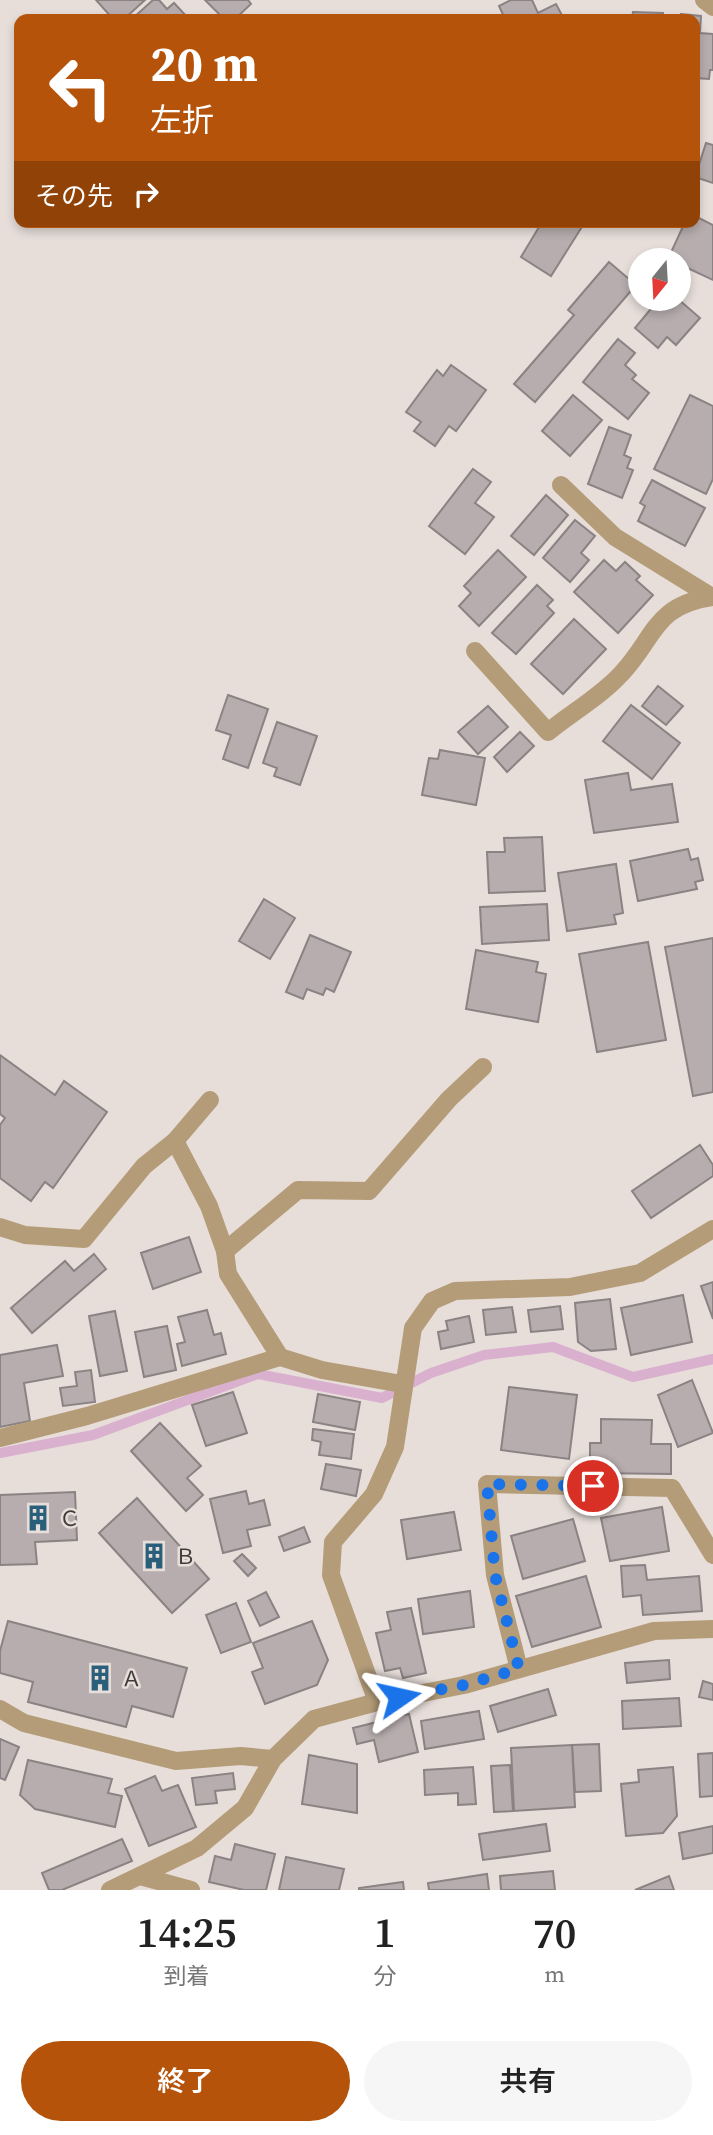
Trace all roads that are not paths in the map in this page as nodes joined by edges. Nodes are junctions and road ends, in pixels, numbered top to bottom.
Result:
1 (704, 0) edge
2 (713, 6) edge
3 (561, 485) dead end
4 (713, 597) edge
5 (475, 651) dead end
6 (484, 1067) dead end
7 (210, 1100) dead end
8 (175, 1141) junction
9 (0, 1227) edge
10 (713, 1229) edge
11 (225, 1251) junction
12 (280, 1357) junction
13 (402, 1384) junction
14 (0, 1438) edge
15 (713, 1555) edge
16 (713, 1629) edge
17 (519, 1669) junction
18 (377, 1702) junction
19 (0, 1709) edge
20 (273, 1759) junction
21 (140, 1876) junction
22 (110, 1890) edge
23 (191, 1890) edge

1 - 2 street
3 - 4 street
4 - 5 street
6 - 11 street
7 - 8 street
8 - 9 street
8 - 11 street
10 - 13 street
11 - 12 street
12 - 13 street
12 - 14 street
13 - 18 street
15 - 17 street
16 - 17 street
17 - 18 street
18 - 20 street
19 - 20 street
20 - 21 street
21 - 22 street
21 - 23 street

